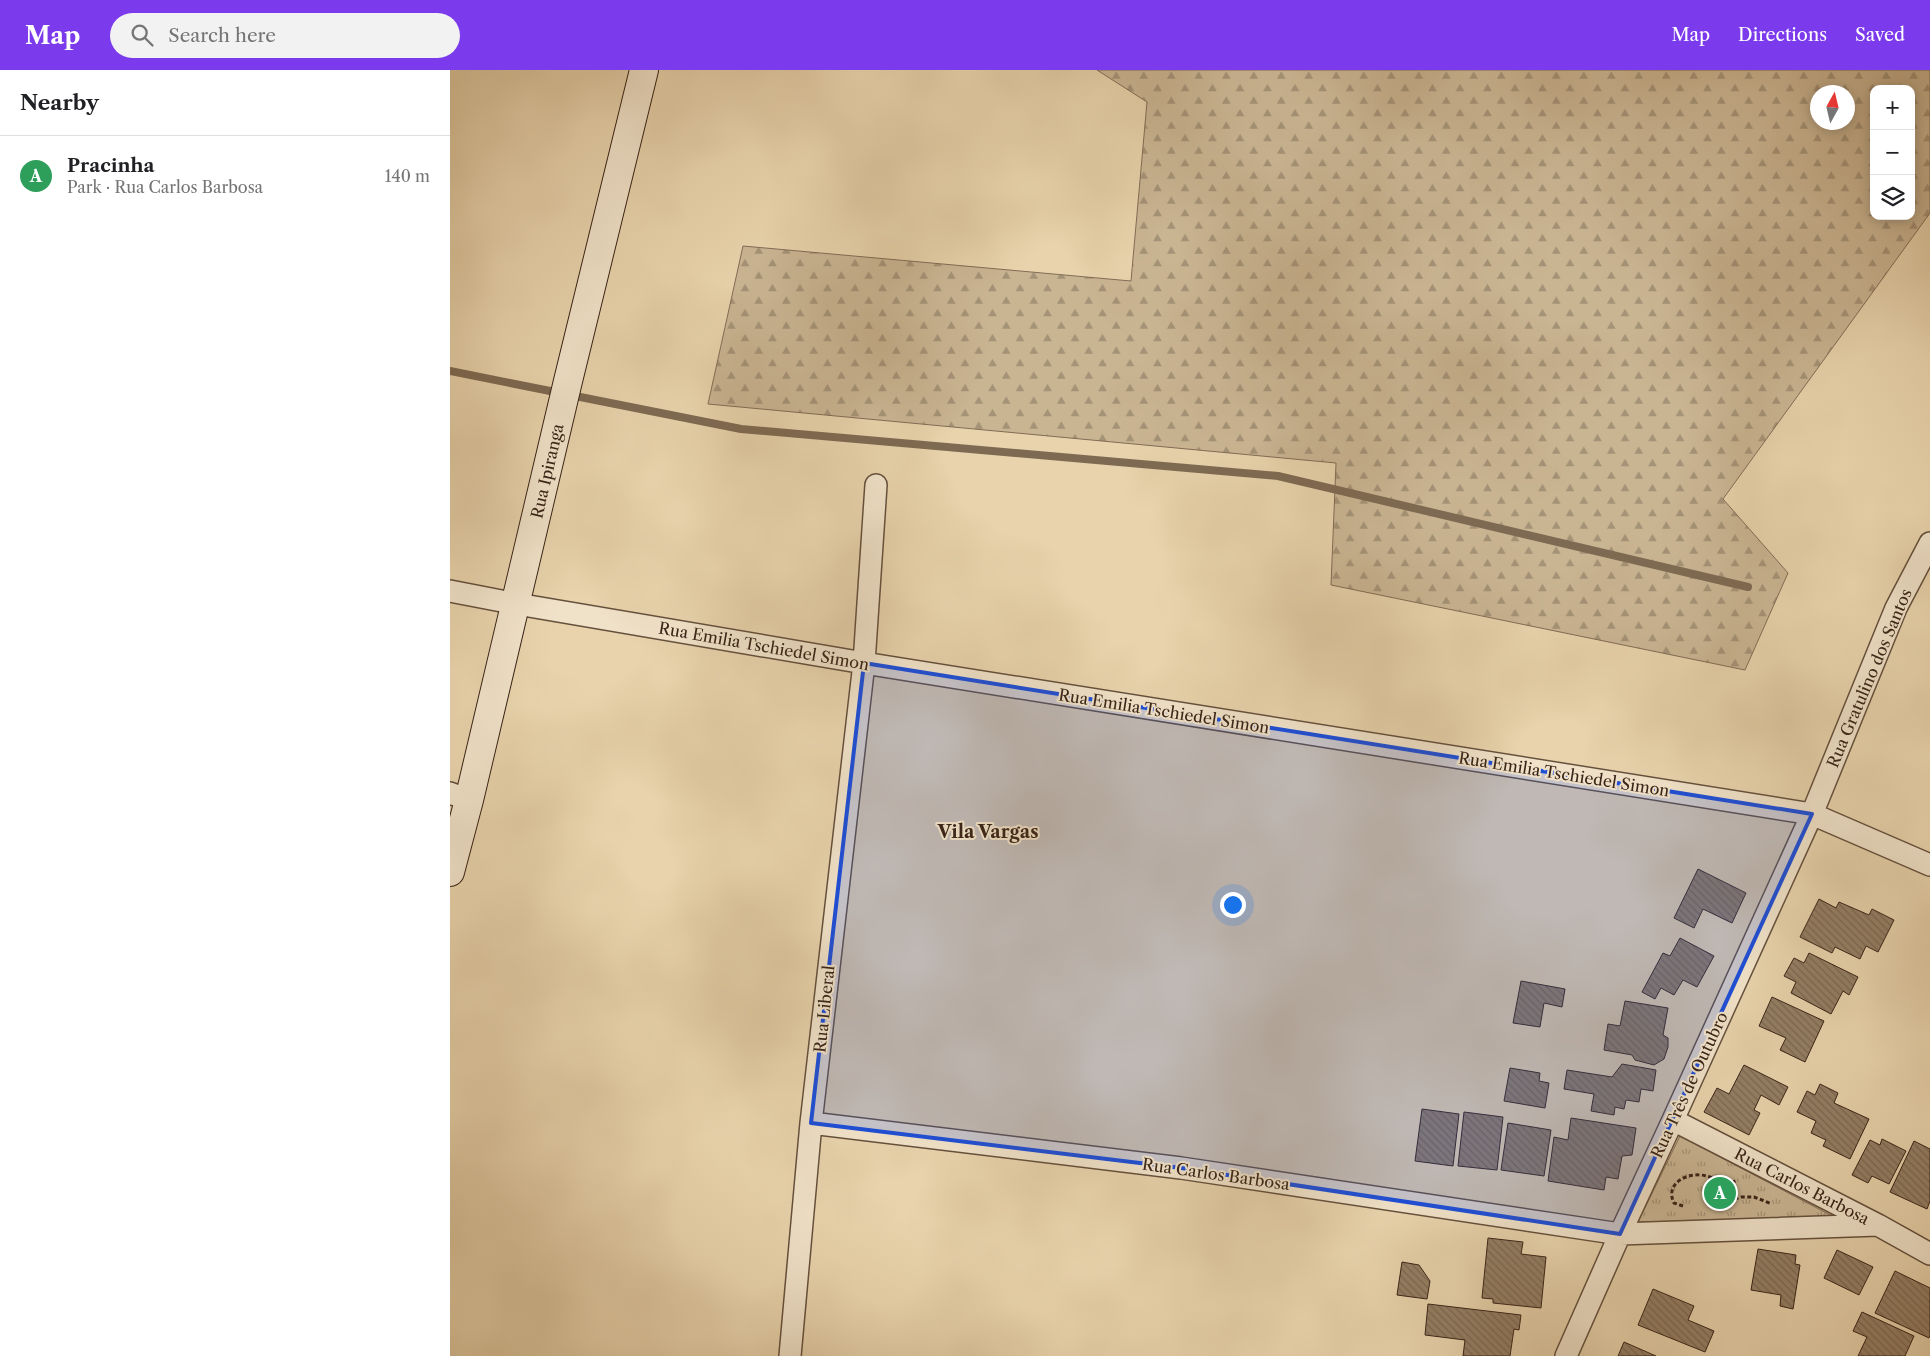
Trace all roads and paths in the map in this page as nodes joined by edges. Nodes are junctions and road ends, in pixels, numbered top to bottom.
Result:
1 (644, 70) edge
2 (876, 485) dead end
3 (1930, 543) edge
4 (450, 591) edge
5 (517, 604) junction
6 (864, 663) junction
7 (460, 797) edge
8 (1812, 814) junction
9 (1930, 866) edge
10 (450, 872) edge
11 (1673, 1120) junction
12 (811, 1123) junction
13 (1738, 1174) dead end
14 (1686, 1206) dead end
15 (1711, 1206) dead end
16 (1775, 1207) dead end
17 (1878, 1225) junction
18 (1620, 1234) junction
19 (1930, 1254) edge
20 (790, 1356) edge
21 (1566, 1356) edge

1 - 5 main road, Rua Ipiranga
2 - 6 street, Rua Liberal
3 - 8 street, Rua Gratulino dos Santos
4 - 5 street, Rua Emilia Tschiedel Simon
5 - 6 street, Rua Emilia Tschiedel Simon
5 - 7 main road, Rua Ipiranga
6 - 8 street, Rua Emilia Tschiedel Simon
6 - 12 street, Rua Liberal
7 - 10 main road, Rua Ipiranga
8 - 9 street, Rua Emilia Tschiedel Simon
8 - 11 street, Rua Três de Outubro
11 - 17 street, Rua Carlos Barbosa
11 - 18 street, Rua Três de Outubro
12 - 18 street, Rua Carlos Barbosa
12 - 20 street, Rua Liberal
13 - 14 path
15 - 16 path
17 - 18 street, Rua Carlos Barbosa
17 - 19 street, Rua Carlos Barbosa
18 - 21 street, Rua Três de Outubro

